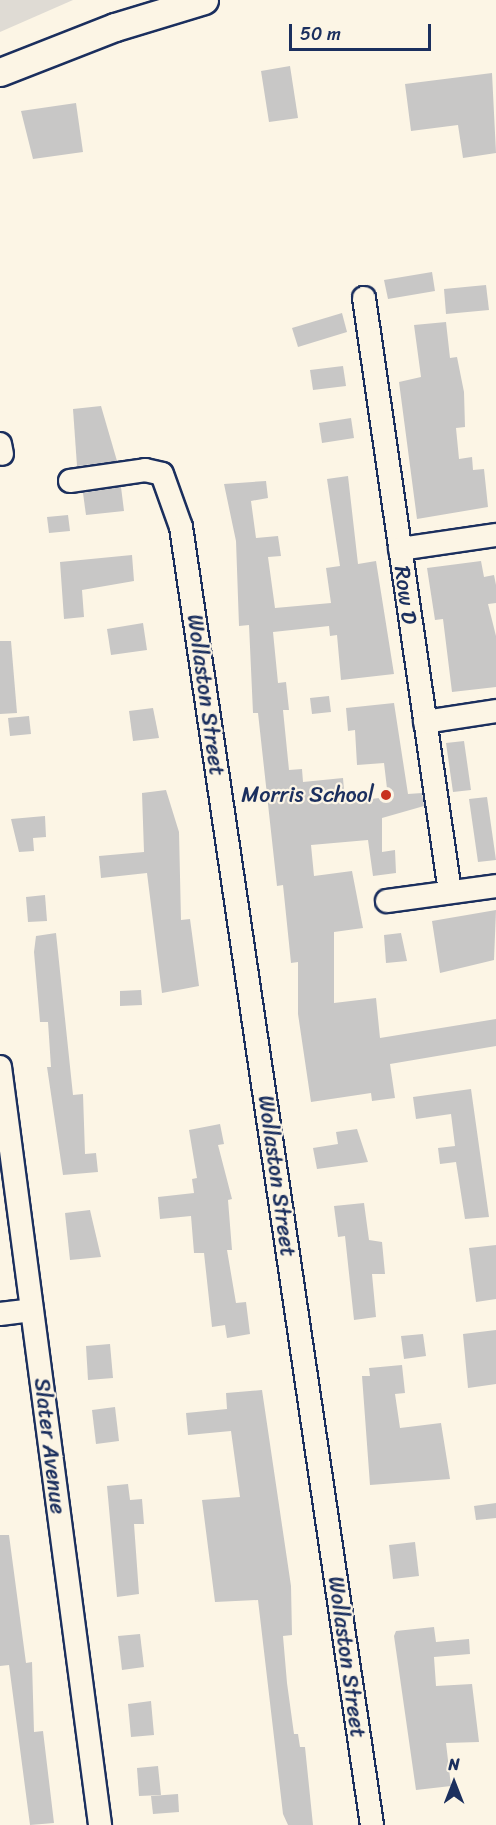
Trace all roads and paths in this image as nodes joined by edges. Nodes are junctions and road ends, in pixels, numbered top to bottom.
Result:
1 (204, 0) edge
2 (0, 72) edge
3 (364, 298) dead end
4 (70, 481) dead end
5 (496, 536) edge
6 (400, 549) junction
7 (496, 711) edge
8 (424, 722) junction
9 (496, 886) edge
10 (450, 892) junction
11 (387, 901) dead end
12 (0, 1067) edge
13 (32, 1310) junction
14 (0, 1314) edge
15 (100, 1825) edge
16 (372, 1825) edge

1 - 2 main road
3 - 6 street, Row D
4 - 16 street, Wollaston Street
5 - 6 street
6 - 8 street, Row D
7 - 8 street
8 - 10 street, Row D
9 - 10 street
10 - 11 street
12 - 13 street, Slater Avenue
13 - 14 street
13 - 15 street, Slater Avenue

